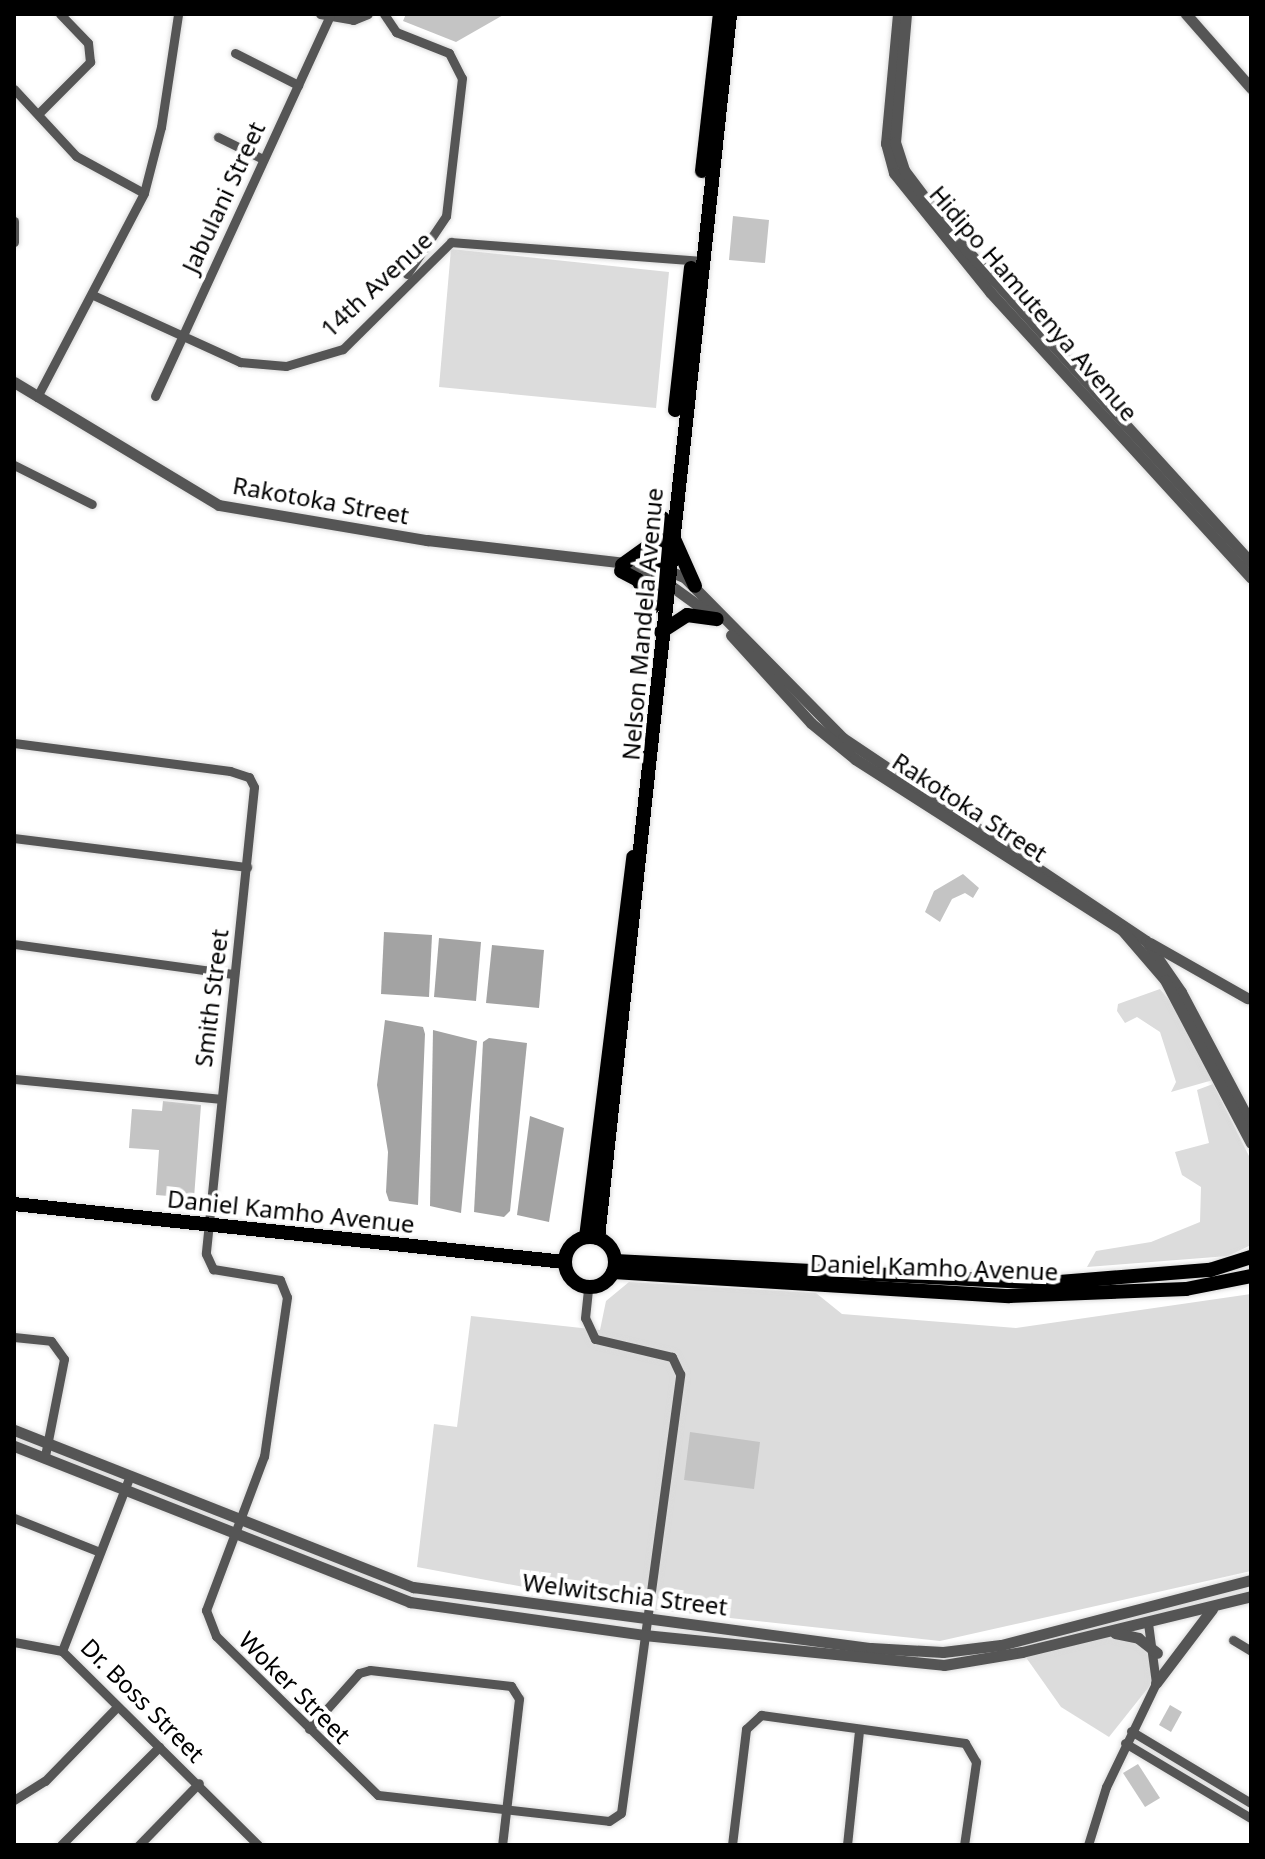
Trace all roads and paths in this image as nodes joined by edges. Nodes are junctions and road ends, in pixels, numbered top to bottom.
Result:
1 (60, 14) edge
2 (178, 14) edge
3 (368, 14) edge
4 (384, 14) edge
5 (720, 14) edge
6 (730, 14) edge
7 (898, 14) edge
8 (906, 14) edge
9 (1186, 14) edge
10 (324, 15) edge
11 (235, 53) dead end
12 (298, 85) junction
13 (1251, 88) edge
14 (14, 89) edge
15 (38, 114) junction
16 (218, 137) dead end
17 (263, 159) junction
18 (144, 193) junction
19 (14, 221) edge
20 (14, 242) edge
21 (697, 260) junction
22 (93, 295) junction
23 (383, 306) junction
24 (179, 338) junction
25 (14, 382) edge
26 (155, 396) dead end
27 (37, 397) junction
28 (15, 462) edge
29 (92, 504) dead end
30 (666, 533) junction
31 (1251, 563) edge
32 (621, 568) junction
33 (663, 575) junction
34 (1251, 578) edge
35 (695, 586) junction
36 (655, 611) junction
37 (717, 619) junction
38 (661, 632) junction
39 (14, 743) edge
40 (14, 838) edge
41 (247, 867) junction
42 (1146, 941) junction
43 (14, 944) edge
44 (234, 974) junction
45 (1247, 998) dead end
46 (14, 1079) edge
47 (220, 1099) junction
48 (1251, 1124) edge
49 (1251, 1143) edge
50 (14, 1204) edge
51 (207, 1226) junction
52 (592, 1238) junction
53 (1251, 1257) edge
54 (565, 1262) junction
55 (614, 1267) junction
56 (1251, 1278) edge
57 (588, 1288) junction
58 (14, 1337) edge
59 (14, 1430) edge
60 (48, 1443) junction
61 (14, 1446) edge
62 (45, 1456) junction
63 (130, 1476) junction
64 (125, 1490) junction
65 (14, 1518) edge
66 (241, 1520) junction
67 (235, 1536) junction
68 (100, 1552) junction
69 (1251, 1580) edge
70 (1251, 1596) edge
71 (1166, 1603) junction
72 (1219, 1604) junction
73 (1126, 1614) junction
74 (648, 1618) junction
75 (1148, 1623) junction
76 (1104, 1633) junction
77 (644, 1635) junction
78 (1233, 1640) dead end
79 (14, 1642) edge
80 (62, 1651) junction
81 (1251, 1651) edge
82 (1157, 1653) junction
83 (1156, 1683) junction
84 (117, 1707) junction
85 (309, 1729) junction
86 (859, 1730) junction
87 (1131, 1731) junction
88 (1125, 1743) junction
89 (159, 1747) junction
90 (199, 1783) junction
91 (14, 1800) edge
92 (1251, 1803) edge
93 (506, 1809) junction
94 (1251, 1818) edge
95 (61, 1845) edge
96 (139, 1845) edge
97 (258, 1845) edge
98 (502, 1845) edge
99 (732, 1845) edge
100 (847, 1845) edge
101 (964, 1845) edge
102 (1088, 1845) edge

1 - 15 street
2 - 18 street
3 - 10 street
4 - 23 street
5 - 21 main road, Nelson Mandela Avenue
6 - 21 main road, Nelson Mandela Avenue
7 - 34 street, Hidipo Hamutenya Avenue
8 - 31 street, Hidipo Hamutenya Avenue
9 - 13 street
10 - 12 street, Jabulani Street
11 - 12 street
12 - 17 street, Jabulani Street
14 - 15 street
15 - 18 street
16 - 17 street
17 - 24 street, Jabulani Street
18 - 22 street
19 - 20 street
21 - 23 street, 14th Avenue
21 - 30 main road, Nelson Mandela Avenue
22 - 24 street, 14th Avenue
22 - 27 street
23 - 24 street, 14th Avenue
24 - 26 street, Jabulani Street
25 - 27 street, Rakotoka Street
27 - 32 street, Rakotoka Street
28 - 29 street
30 - 32 main road
30 - 33 main road, Nelson Mandela Avenue
30 - 35 main road
32 - 33 street, Rakotoka Street
32 - 36 main road
33 - 35 street, Rakotoka Street
33 - 36 main road, Nelson Mandela Avenue
33 - 37 street, Rakotoka Street
33 - 38 main road, Nelson Mandela Avenue
35 - 42 street, Rakotoka Street
36 - 52 main road, Nelson Mandela Avenue
37 - 38 main road
37 - 49 street, Rakotoka Street
38 - 52 main road, Nelson Mandela Avenue
39 - 41 street, Smith Street
40 - 41 street
41 - 44 street, Smith Street
42 - 45 street
42 - 48 street, Rakotoka Street
43 - 44 street
44 - 47 street, Smith Street
46 - 47 street
47 - 51 street, Smith Street
50 - 51 main road, Daniel Kamho Avenue
51 - 54 main road, Daniel Kamho Avenue
51 - 66 street, Woker Street
52 - 54 main road
52 - 55 main road
53 - 55 main road, Daniel Kamho Avenue
54 - 57 main road
55 - 56 main road, Daniel Kamho Avenue
55 - 57 main road
57 - 74 street, Woker Street
58 - 60 street
59 - 60 street, Welwitschia Street
60 - 62 street
60 - 63 street, Welwitschia Street
61 - 62 street, Welwitschia Street
62 - 64 street, Welwitschia Street
63 - 64 street, Dr. Boss Street
63 - 66 street, Welwitschia Street
64 - 67 street, Welwitschia Street
64 - 68 street, Dr. Boss Street
65 - 68 street
66 - 67 street, Woker Street
66 - 74 street, Welwitschia Street
67 - 77 street, Welwitschia Street
67 - 85 street, Woker Street
68 - 80 street, Dr. Boss Street
69 - 71 street, Welwitschia Street
70 - 72 street, Welwitschia Street
71 - 73 street, Welwitschia Street
71 - 75 street
72 - 75 street, Welwitschia Street
72 - 83 street
73 - 74 street, Welwitschia Street
73 - 75 street
74 - 77 street, Woker Street
75 - 76 street, Welwitschia Street
75 - 82 street
76 - 77 street, Welwitschia Street
76 - 82 street
77 - 93 street, Woker Street
78 - 81 street
79 - 80 street
80 - 84 street, Dr. Boss Street
82 - 83 street
83 - 87 street
84 - 89 street, Dr. Boss Street
84 - 91 street
85 - 93 street, Woker Street
85 - 93 street
86 - 99 street
86 - 100 street
86 - 101 street
87 - 88 street
87 - 92 street
88 - 94 street
88 - 102 street
89 - 90 street, Dr. Boss Street
89 - 95 street
90 - 96 street
90 - 97 street, Dr. Boss Street
93 - 98 street

